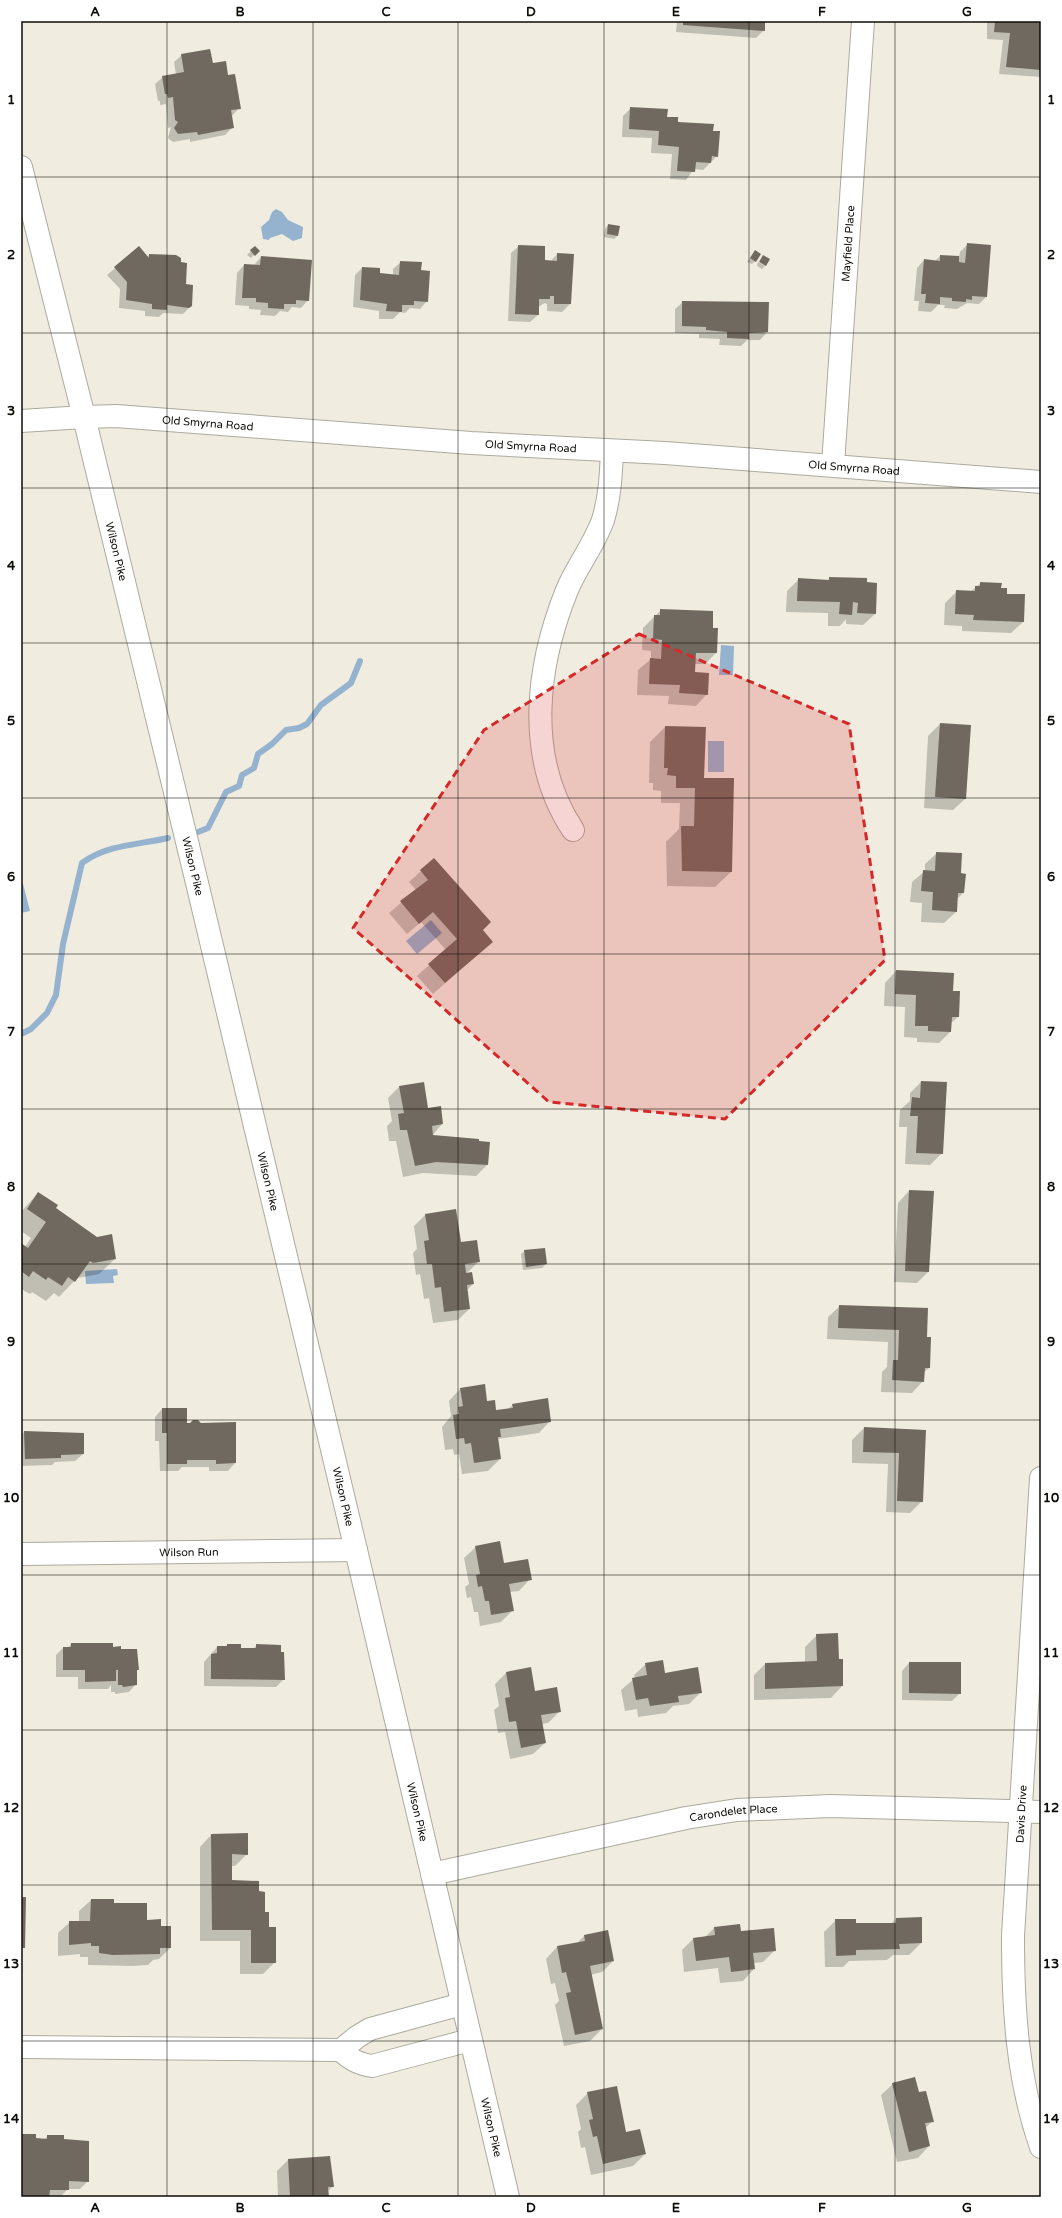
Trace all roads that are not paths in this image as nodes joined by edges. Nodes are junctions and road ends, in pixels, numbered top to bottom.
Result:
1 (863, 21) edge
2 (21, 167) edge
3 (84, 418) junction
4 (21, 421) edge
5 (612, 451) junction
6 (833, 465) junction
7 (1041, 482) edge
8 (573, 830) dead end
9 (1041, 1478) edge
10 (356, 1550) junction
11 (21, 1554) edge
12 (1031, 1812) edge
13 (432, 1874) junction
14 (462, 2004) junction
15 (470, 2040) junction
16 (21, 2047) edge
17 (341, 2050) junction
18 (1041, 2147) edge
19 (508, 2197) edge

1 - 6 street, Mayfield Place
2 - 3 street, Wilson Pike
3 - 4 street, Old Smyrna Road
3 - 5 street, Old Smyrna Road
3 - 10 street, Wilson Pike
5 - 6 street, Old Smyrna Road
5 - 8 street
6 - 7 street, Old Smyrna Road
9 - 12 street, Davis Drive
10 - 11 street, Wilson Run
10 - 13 street, Wilson Pike
12 - 13 street, Carondelet Place
12 - 18 street, Davis Drive
13 - 14 street, Wilson Pike
14 - 15 street, Wilson Pike
14 - 17 street
15 - 17 street
15 - 19 street, Wilson Pike
16 - 17 street

